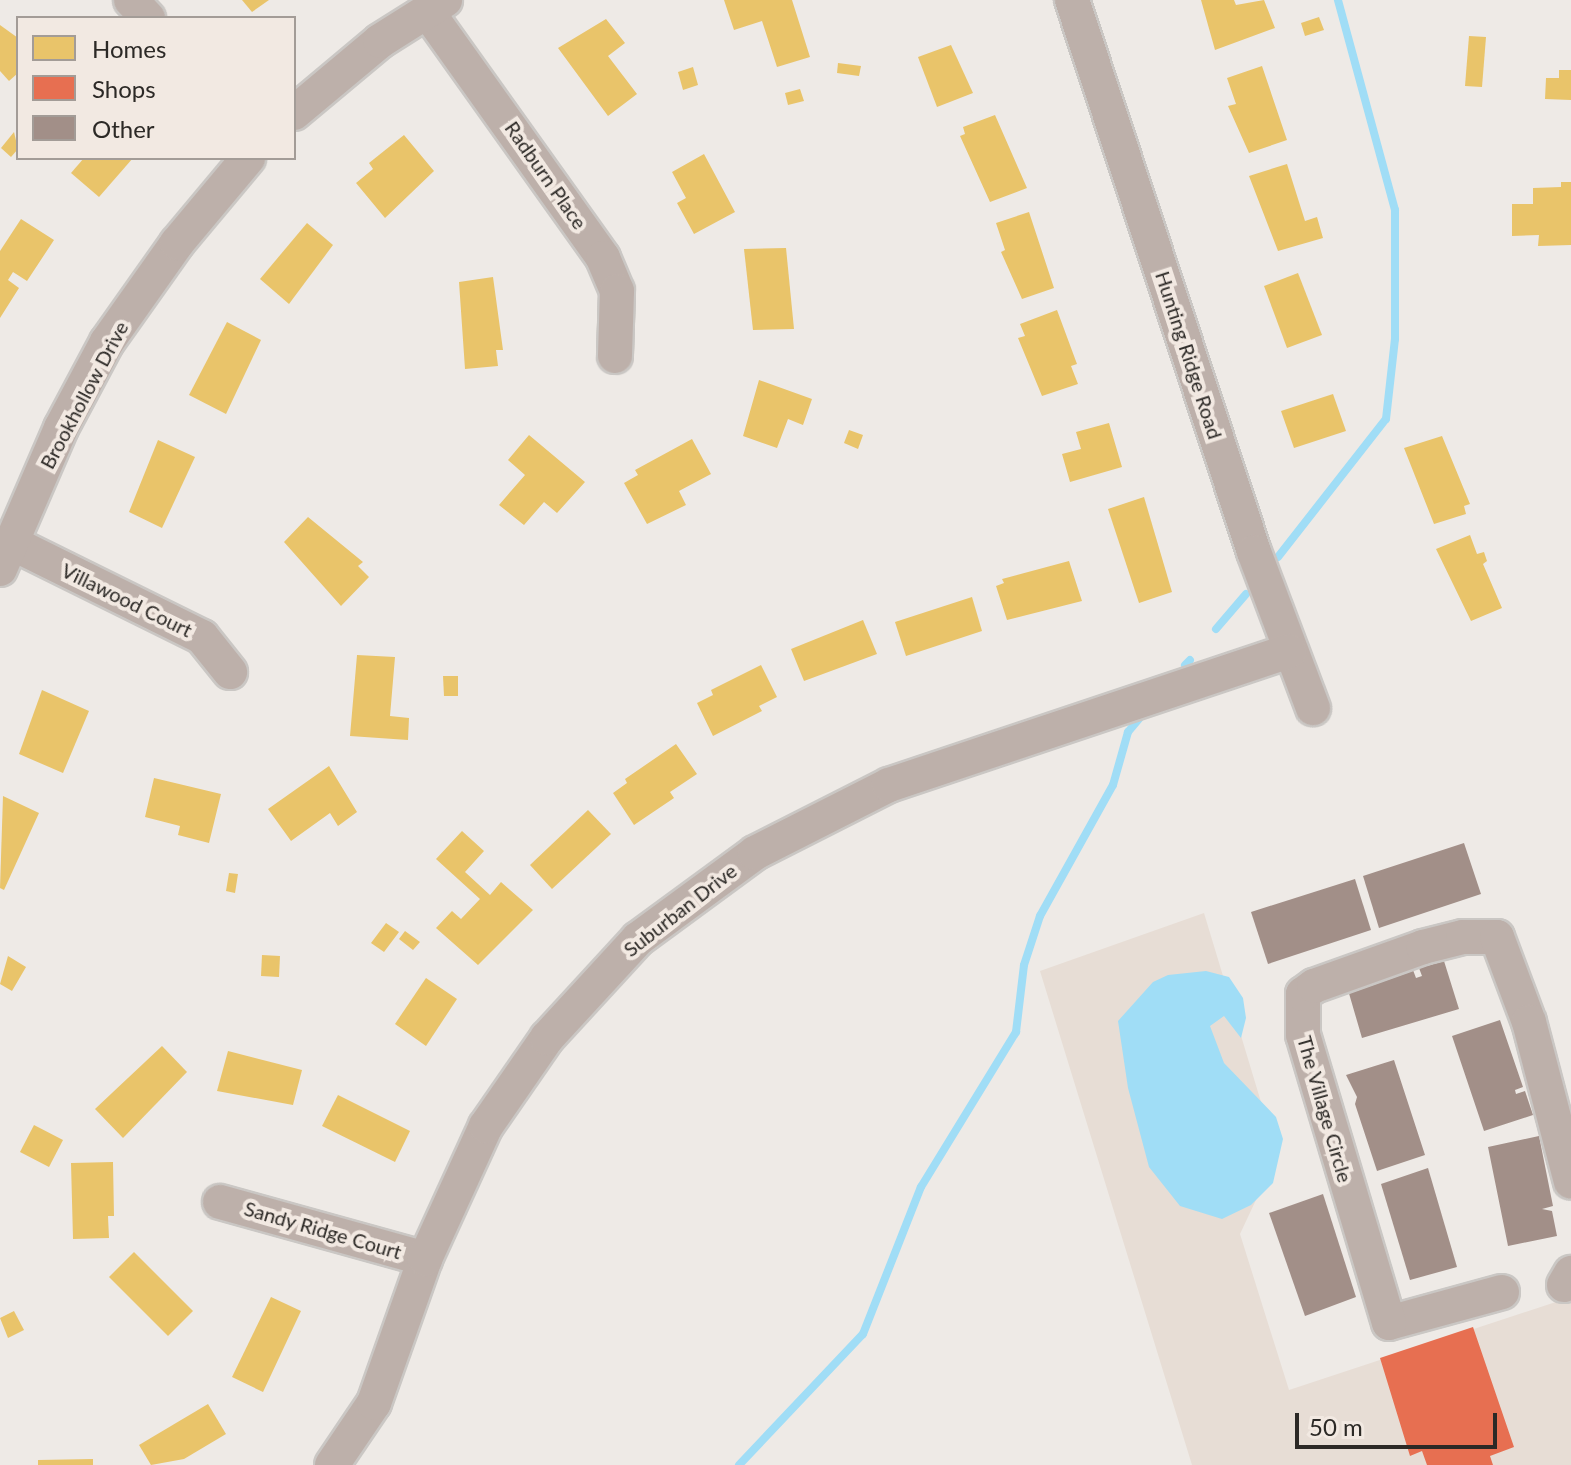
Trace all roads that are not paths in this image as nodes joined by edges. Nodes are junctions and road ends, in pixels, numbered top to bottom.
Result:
1 (131, 0) edge
2 (1072, 0) edge
3 (436, 5) edge
4 (146, 16) edge
5 (296, 111) edge
6 (246, 160) edge
7 (615, 356) dead end
8 (6, 556) edge
9 (1289, 651) junction
10 (230, 672) dead end
11 (1313, 708) dead end
12 (1571, 1182) edge
13 (220, 1202) dead end
14 (425, 1259) junction
15 (1502, 1292) dead end
16 (332, 1465) edge

1 - 4 street
2 - 9 street, Hunting Ridge Road
3 - 5 street
3 - 7 street, Radburn Place
6 - 8 street, Brookhollow Drive
8 - 10 street, Villawood Court
9 - 11 street, Hunting Ridge Road
9 - 14 street, Suburban Drive
12 - 15 street, The Village Circle
13 - 14 street, Sandy Ridge Court
14 - 16 street, Suburban Drive

